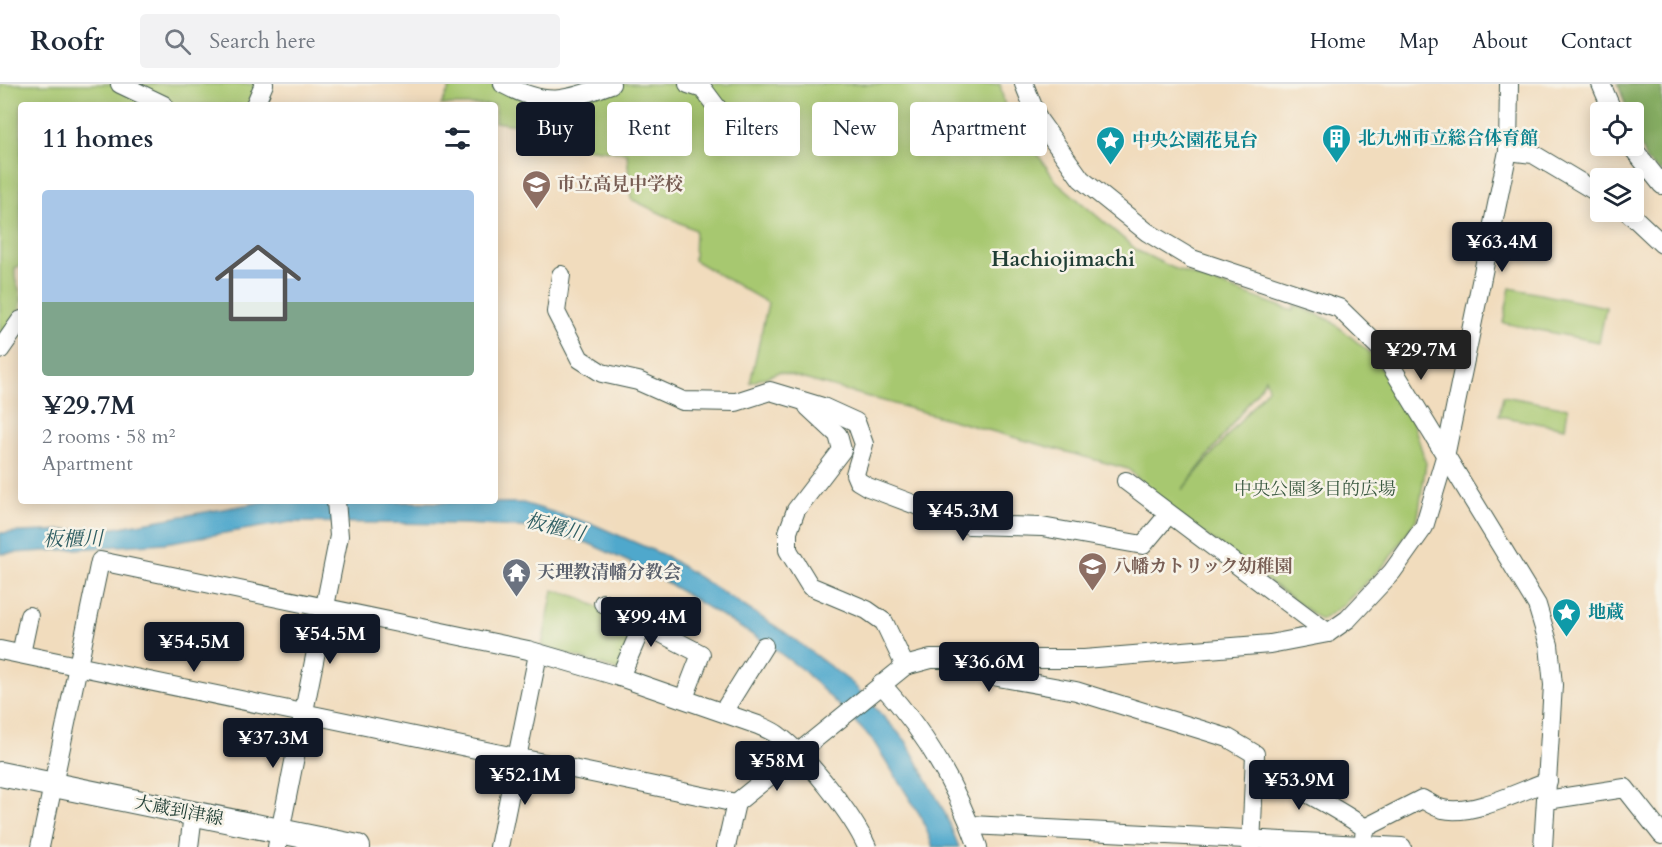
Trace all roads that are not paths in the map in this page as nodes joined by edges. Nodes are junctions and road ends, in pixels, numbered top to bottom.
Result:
1 (120, 84) edge
2 (264, 84) edge
3 (503, 84) edge
4 (610, 84) edge
5 (688, 84) edge
6 (1024, 84) edge
7 (1509, 84) edge
8 (1601, 84) edge
9 (158, 102) edge
10 (256, 102) edge
11 (713, 102) edge
12 (1609, 102) edge
13 (1508, 151) junction
14 (1639, 156) edge
15 (1662, 185) edge
16 (1590, 188) edge
17 (1639, 222) edge
18 (1662, 244) edge
19 (561, 275) dead end
20 (18, 324) edge
21 (0, 350) edge
22 (802, 402) junction
23 (1445, 457) junction
24 (1126, 482) dead end
25 (336, 504) edge
26 (1168, 516) junction
27 (603, 603) dead end
28 (323, 608) junction
29 (29, 616) dead end
30 (644, 624) junction
31 (1328, 633) junction
32 (764, 646) dead end
33 (0, 650) edge
34 (21, 654) junction
35 (538, 654) junction
36 (952, 659) junction
37 (79, 666) junction
38 (905, 666) junction
39 (620, 677) junction
40 (878, 686) junction
41 (684, 698) junction
42 (723, 712) junction
43 (302, 714) junction
44 (795, 753) junction
45 (516, 758) junction
46 (1256, 765) junction
47 (0, 774) edge
48 (51, 785) junction
49 (1548, 790) junction
50 (736, 803) junction
51 (193, 813) junction
52 (971, 825) junction
53 (1662, 835) edge
54 (1364, 836) junction
55 (278, 839) edge
56 (1252, 843) edge
57 (39, 847) edge
58 (189, 847) edge
59 (358, 847) edge
60 (499, 847) edge
61 (726, 847) edge
62 (867, 847) edge
63 (978, 847) edge
64 (1402, 847) edge
65 (1543, 847) edge

1 - 9 street
2 - 10 street
3 - 4 street
5 - 11 street
6 - 23 street
7 - 13 street
8 - 12 street
13 - 16 street
13 - 23 street
14 - 15 street
17 - 18 street
19 - 22 street
20 - 21 street
22 - 26 street
22 - 38 street
23 - 31 street
23 - 49 street
24 - 26 street
25 - 28 street
26 - 31 street
27 - 30 street
28 - 35 street
28 - 37 street
28 - 43 street
29 - 34 street
30 - 39 street
30 - 41 street
31 - 36 street
32 - 42 street
33 - 34 street
34 - 37 street
35 - 39 street
35 - 45 street
36 - 38 street
36 - 46 street
37 - 43 street
37 - 48 street
38 - 40 street
39 - 41 street
40 - 44 street
40 - 52 street
41 - 42 street
42 - 44 street
43 - 45 street
43 - 55 street
44 - 50 street
44 - 62 street
45 - 50 street
45 - 60 street
46 - 54 street
46 - 56 street
47 - 48 main road, 大蔵到津線
48 - 51 main road, 大蔵到津線
48 - 57 street
49 - 53 street
49 - 54 street
49 - 65 street
50 - 61 street
51 - 55 main road, 大蔵到津線
51 - 58 street
52 - 56 street
52 - 63 street
54 - 56 street
54 - 64 street
55 - 59 main road, 大蔵到津線

